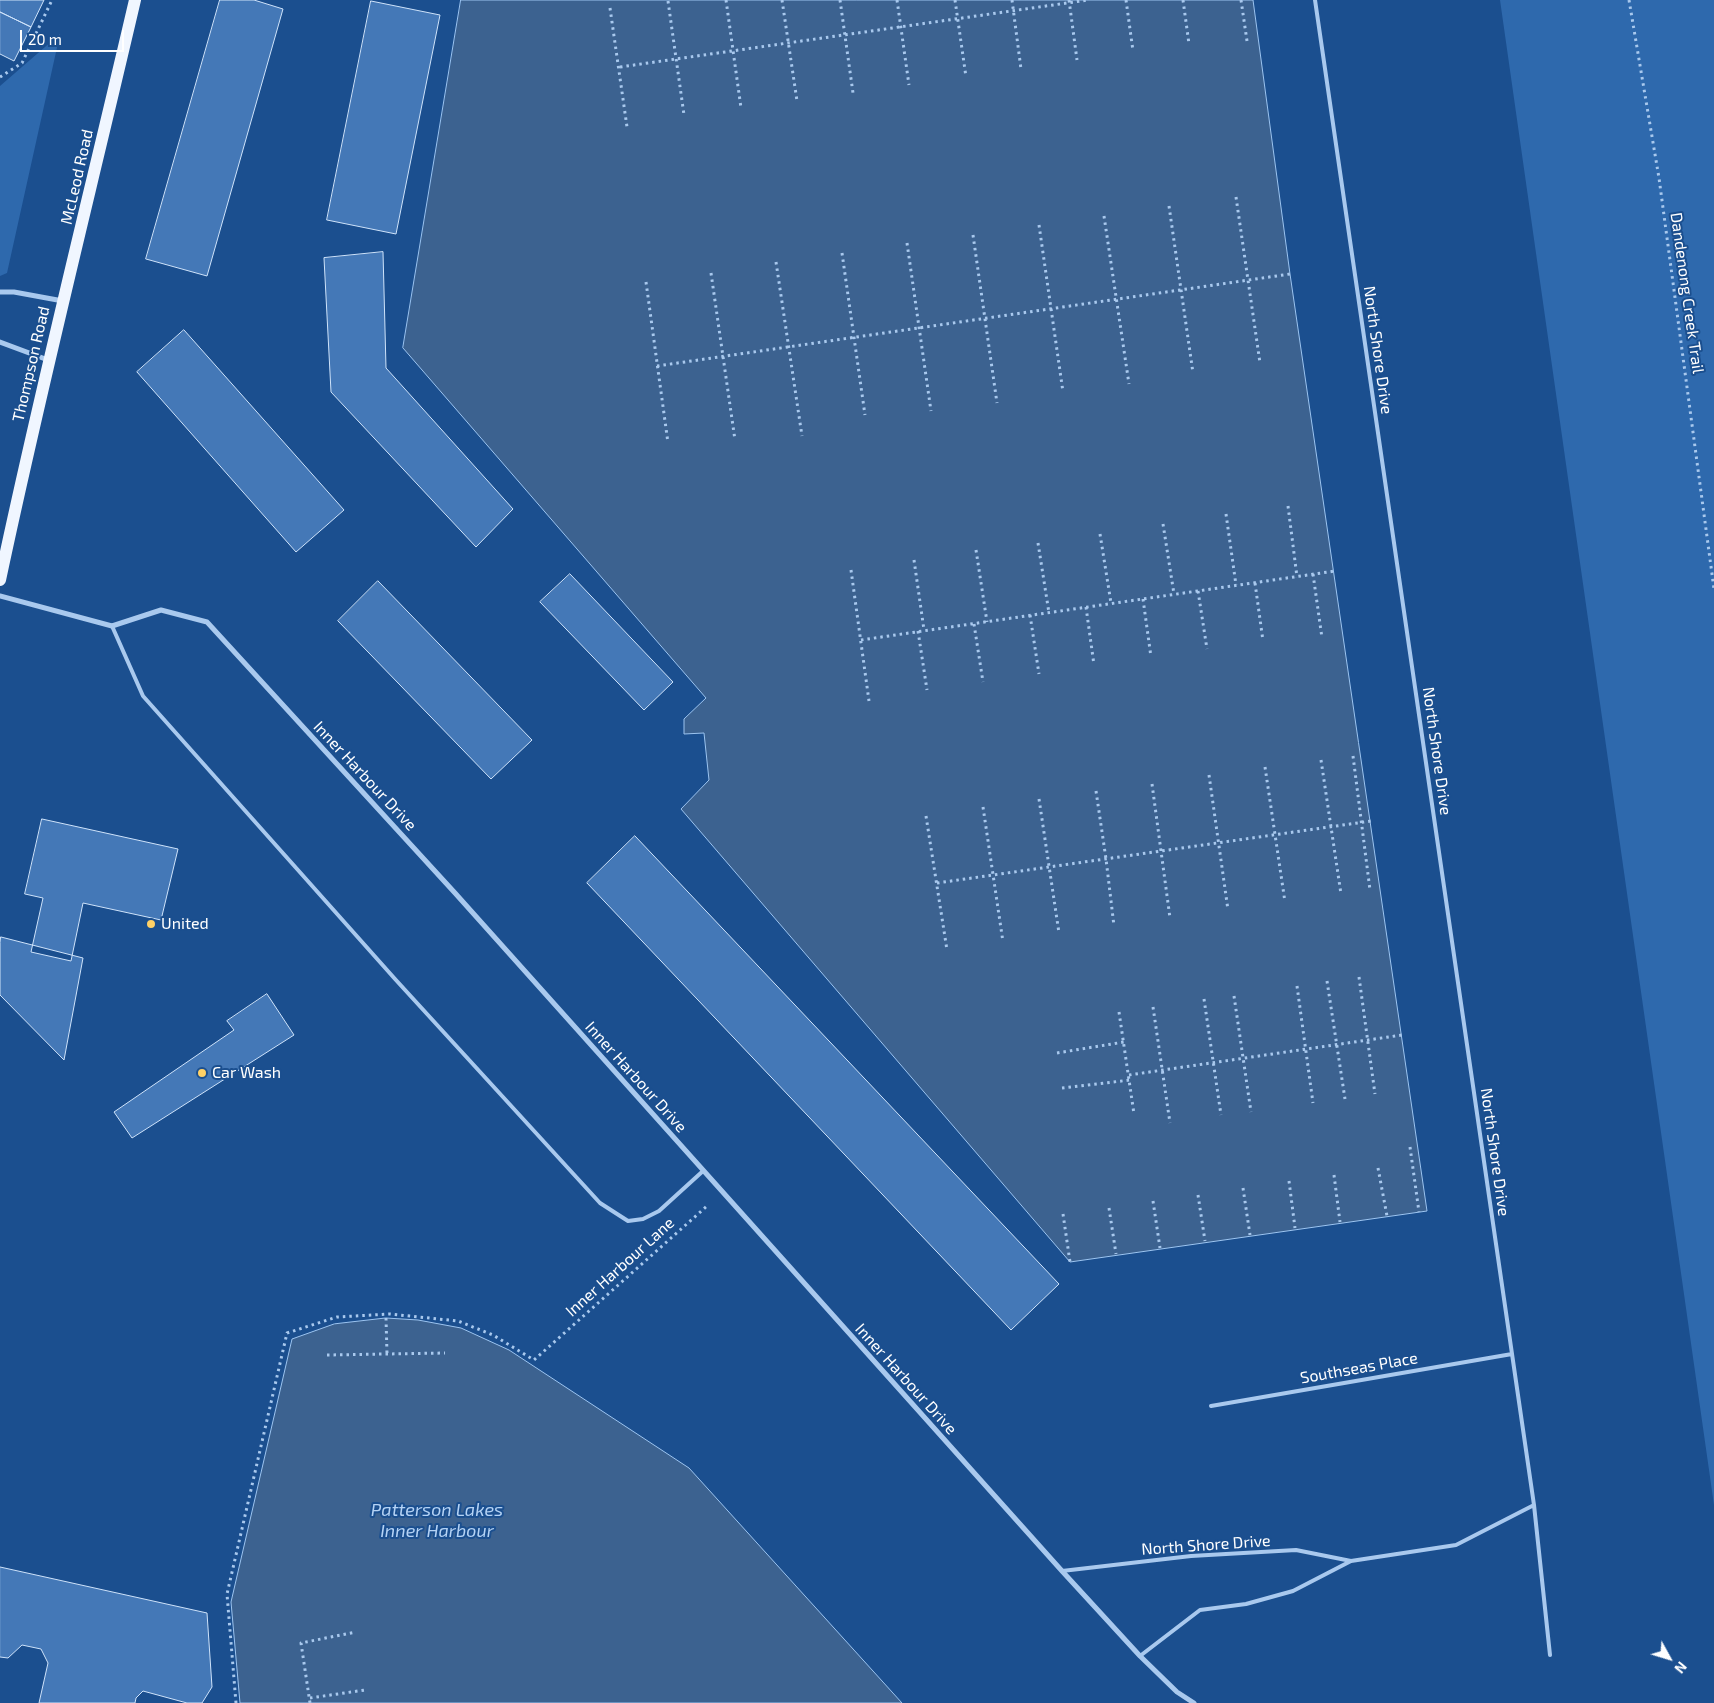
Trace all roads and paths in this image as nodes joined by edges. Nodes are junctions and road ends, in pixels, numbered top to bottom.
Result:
1 (52, 0) edge
2 (135, 0) edge
3 (726, 0) edge
4 (782, 0) edge
5 (840, 0) edge
6 (897, 0) edge
7 (955, 0) edge
8 (1012, 0) edge
9 (1088, 0) edge
10 (1126, 0) edge
11 (1183, 0) edge
12 (1241, 0) edge
13 (1315, 0) edge
14 (1629, 0) edge
15 (668, 1) edge
16 (1069, 1) edge
17 (610, 8) dead end
18 (1013, 11) junction
19 (958, 18) junction
20 (901, 26) junction
21 (845, 34) junction
22 (1247, 41) dead end
23 (788, 43) junction
24 (1189, 44) dead end
25 (732, 50) junction
26 (1133, 51) dead end
27 (676, 58) junction
28 (1077, 60) dead end
29 (620, 67) junction
30 (1021, 69) dead end
31 (0, 77) edge
32 (966, 77) dead end
33 (909, 85) dead end
34 (853, 93) dead end
35 (796, 101) dead end
36 (741, 108) dead end
37 (684, 115) dead end
38 (627, 127) dead end
39 (1236, 197) dead end
40 (1170, 206) dead end
41 (1104, 216) dead end
42 (1039, 225) dead end
43 (973, 234) dead end
44 (907, 243) dead end
45 (842, 253) dead end
46 (776, 262) dead end
47 (711, 273) dead end
48 (1290, 274) dead end
49 (1248, 280) junction
50 (646, 282) dead end
51 (1182, 290) junction
52 (0, 292) edge
53 (1117, 299) junction
54 (62, 300) junction
55 (1052, 309) junction
56 (985, 318) junction
57 (920, 327) junction
58 (854, 337) junction
59 (0, 342) edge
60 (788, 347) junction
61 (723, 356) junction
62 (48, 360) junction
63 (1260, 363) dead end
64 (657, 366) junction
65 (1193, 373) dead end
66 (1129, 384) dead end
67 (1063, 392) dead end
68 (997, 403) dead end
69 (931, 411) dead end
70 (865, 415) dead end
71 (802, 436) dead end
72 (735, 440) dead end
73 (668, 444) dead end
74 (1288, 506) dead end
75 (1226, 514) dead end
76 (1163, 524) dead end
77 (1100, 534) dead end
78 (1038, 543) dead end
79 (976, 550) dead end
80 (914, 560) dead end
81 (851, 570) dead end
82 (1335, 571) dead end
83 (1313, 574) junction
84 (1297, 577) junction
85 (0, 580) edge
86 (1255, 583) junction
87 (1236, 586) junction
88 (1714, 590) edge
89 (1198, 591) junction
90 (1174, 594) junction
91 (0, 596) edge
92 (1143, 599) junction
93 (1111, 603) junction
94 (1086, 607) junction
95 (1049, 613) junction
96 (1030, 615) junction
97 (987, 622) junction
98 (974, 624) junction
99 (112, 626) junction
100 (924, 630) junction
101 (918, 632) junction
102 (1322, 638) dead end
103 (860, 640) junction
104 (1263, 641) dead end
105 (1207, 649) dead end
106 (1151, 657) dead end
107 (1094, 665) dead end
108 (1038, 674) dead end
109 (983, 682) dead end
110 (927, 690) dead end
111 (869, 701) dead end
112 (1353, 756) dead end
113 (1321, 760) dead end
114 (1265, 768) dead end
115 (1209, 775) dead end
116 (1152, 784) dead end
117 (1096, 791) dead end
118 (1039, 799) dead end
119 (983, 807) dead end
120 (926, 816) dead end
121 (1371, 821) dead end
122 (1361, 823) junction
123 (1331, 827) junction
124 (1275, 835) junction
125 (1219, 843) junction
126 (1162, 851) junction
127 (1106, 859) junction
128 (1050, 866) junction
129 (994, 874) junction
130 (937, 883) junction
131 (1370, 890) dead end
132 (1340, 894) dead end
133 (1285, 902) dead end
134 (1228, 910) dead end
135 (1170, 918) dead end
136 (1114, 926) dead end
137 (1059, 933) dead end
138 (1003, 942) dead end
139 (947, 950) dead end
140 (1359, 978) dead end
141 (1327, 981) dead end
142 (1297, 986) dead end
143 (1234, 996) dead end
144 (1204, 999) dead end
145 (1153, 1007) dead end
146 (1119, 1012) dead end
147 (1402, 1035) dead end
148 (1368, 1040) junction
149 (1124, 1042) junction
150 (1338, 1045) junction
151 (1306, 1049) junction
152 (1057, 1053) dead end
153 (1243, 1058) junction
154 (1213, 1063) junction
155 (1162, 1070) junction
156 (1130, 1077) junction
157 (1062, 1088) dead end
158 (1375, 1094) dead end
159 (1345, 1099) dead end
160 (1313, 1103) dead end
161 (1251, 1112) dead end
162 (1134, 1114) dead end
163 (1221, 1115) dead end
164 (1170, 1123) dead end
165 (1410, 1148) dead end
166 (1378, 1168) dead end
167 (703, 1171) junction
168 (1334, 1176) dead end
169 (1289, 1181) dead end
170 (1243, 1188) dead end
171 (722, 1192) junction
172 (1198, 1194) dead end
173 (1153, 1201) dead end
174 (1108, 1208) dead end
175 (1419, 1212) dead end
176 (1063, 1214) dead end
177 (1387, 1216) dead end
178 (1340, 1222) dead end
179 (1295, 1228) dead end
180 (1250, 1235) dead end
181 (1205, 1241) dead end
182 (1160, 1248) dead end
183 (1116, 1254) dead end
184 (1070, 1262) dead end
185 (386, 1318) dead end
186 (445, 1353) dead end
187 (387, 1354) junction
188 (1512, 1354) junction
189 (327, 1355) dead end
190 (1211, 1406) dead end
191 (1534, 1506) junction
192 (1351, 1561) junction
193 (1062, 1571) junction
194 (356, 1632) dead end
195 (1550, 1655) dead end
196 (1140, 1656) junction
197 (365, 1690) dead end
198 (310, 1701) edge
199 (236, 1703) edge
200 (1194, 1703) edge

1 - 31 path
2 - 54 main road, McLeod Road
3 - 25 path
4 - 23 path
5 - 21 path
6 - 20 path
7 - 19 path
8 - 18 path
9 - 16 path
10 - 26 path
11 - 24 path
12 - 22 path
13 - 188 lane, North Shore Drive
14 - 88 path, Dandenong Creek Trail
15 - 27 path
16 - 18 path
16 - 28 path
17 - 29 path
18 - 19 path
18 - 30 path
19 - 20 path
19 - 32 path
20 - 21 path
20 - 33 path
21 - 23 path
21 - 34 path
23 - 25 path
23 - 35 path
25 - 27 path
25 - 36 path
27 - 29 path
27 - 37 path
29 - 38 path
39 - 49 path
40 - 51 path
41 - 53 path
42 - 55 path
43 - 56 path
44 - 57 path
45 - 58 path
46 - 60 path
47 - 61 path
48 - 49 path
49 - 51 path
49 - 63 path
50 - 64 path
51 - 53 path
51 - 65 path
52 - 54 street
53 - 55 path
53 - 66 path
54 - 62 main road, Thompson Road
55 - 56 path
55 - 67 path
56 - 57 path
56 - 68 path
57 - 58 path
57 - 69 path
58 - 60 path
58 - 70 path
59 - 62 street
60 - 61 path
60 - 71 path
61 - 64 path
61 - 72 path
62 - 85 main road, Thompson Road
64 - 73 path
74 - 84 path
75 - 87 path
76 - 90 path
77 - 93 path
78 - 95 path
79 - 97 path
80 - 100 path
81 - 103 path
82 - 83 path
83 - 84 path
83 - 102 path
84 - 86 path
86 - 87 path
86 - 104 path
87 - 89 path
89 - 90 path
89 - 105 path
90 - 92 path
91 - 99 street
92 - 93 path
92 - 106 path
93 - 94 path
94 - 95 path
94 - 107 path
95 - 96 path
96 - 97 path
96 - 108 path
97 - 98 path
98 - 100 path
98 - 109 path
99 - 167 street, Inner Harbour Drive
99 - 167 lane
100 - 101 path
101 - 103 path
101 - 110 path
103 - 111 path
112 - 122 path
113 - 123 path
114 - 124 path
115 - 125 path
116 - 126 path
117 - 127 path
118 - 128 path
119 - 129 path
120 - 130 path
121 - 122 path
122 - 123 path
122 - 131 path
123 - 124 path
123 - 132 path
124 - 125 path
124 - 133 path
125 - 126 path
125 - 134 path
126 - 127 path
126 - 135 path
127 - 128 path
127 - 136 path
128 - 129 path
128 - 137 path
129 - 130 path
129 - 138 path
130 - 139 path
140 - 148 path
141 - 150 path
142 - 151 path
143 - 153 path
144 - 154 path
145 - 155 path
146 - 149 path
147 - 148 path
148 - 150 path
148 - 158 path
149 - 152 path
149 - 156 path
150 - 151 path
150 - 159 path
151 - 153 path
151 - 160 path
153 - 154 path
153 - 161 path
154 - 155 path
154 - 163 path
155 - 156 path
155 - 164 path
156 - 157 path
156 - 162 path
165 - 175 path
166 - 177 path
167 - 171 street, Inner Harbour Drive
168 - 178 path
169 - 179 path
170 - 180 path
171 - 193 street, Inner Harbour Drive
171 - 199 path, Inner Harbour Lane
172 - 181 path
173 - 182 path
174 - 183 path
176 - 184 path
185 - 187 path
186 - 187 path
187 - 189 path
188 - 190 lane, Southseas Place
188 - 191 lane, North Shore Drive
191 - 192 lane, North Shore Drive
191 - 195 lane, North Shore Drive
192 - 193 lane, North Shore Drive
192 - 196 lane, North Shore Drive
193 - 196 street, Inner Harbour Drive
194 - 198 path
196 - 200 street, Inner Harbour Drive
197 - 198 path

